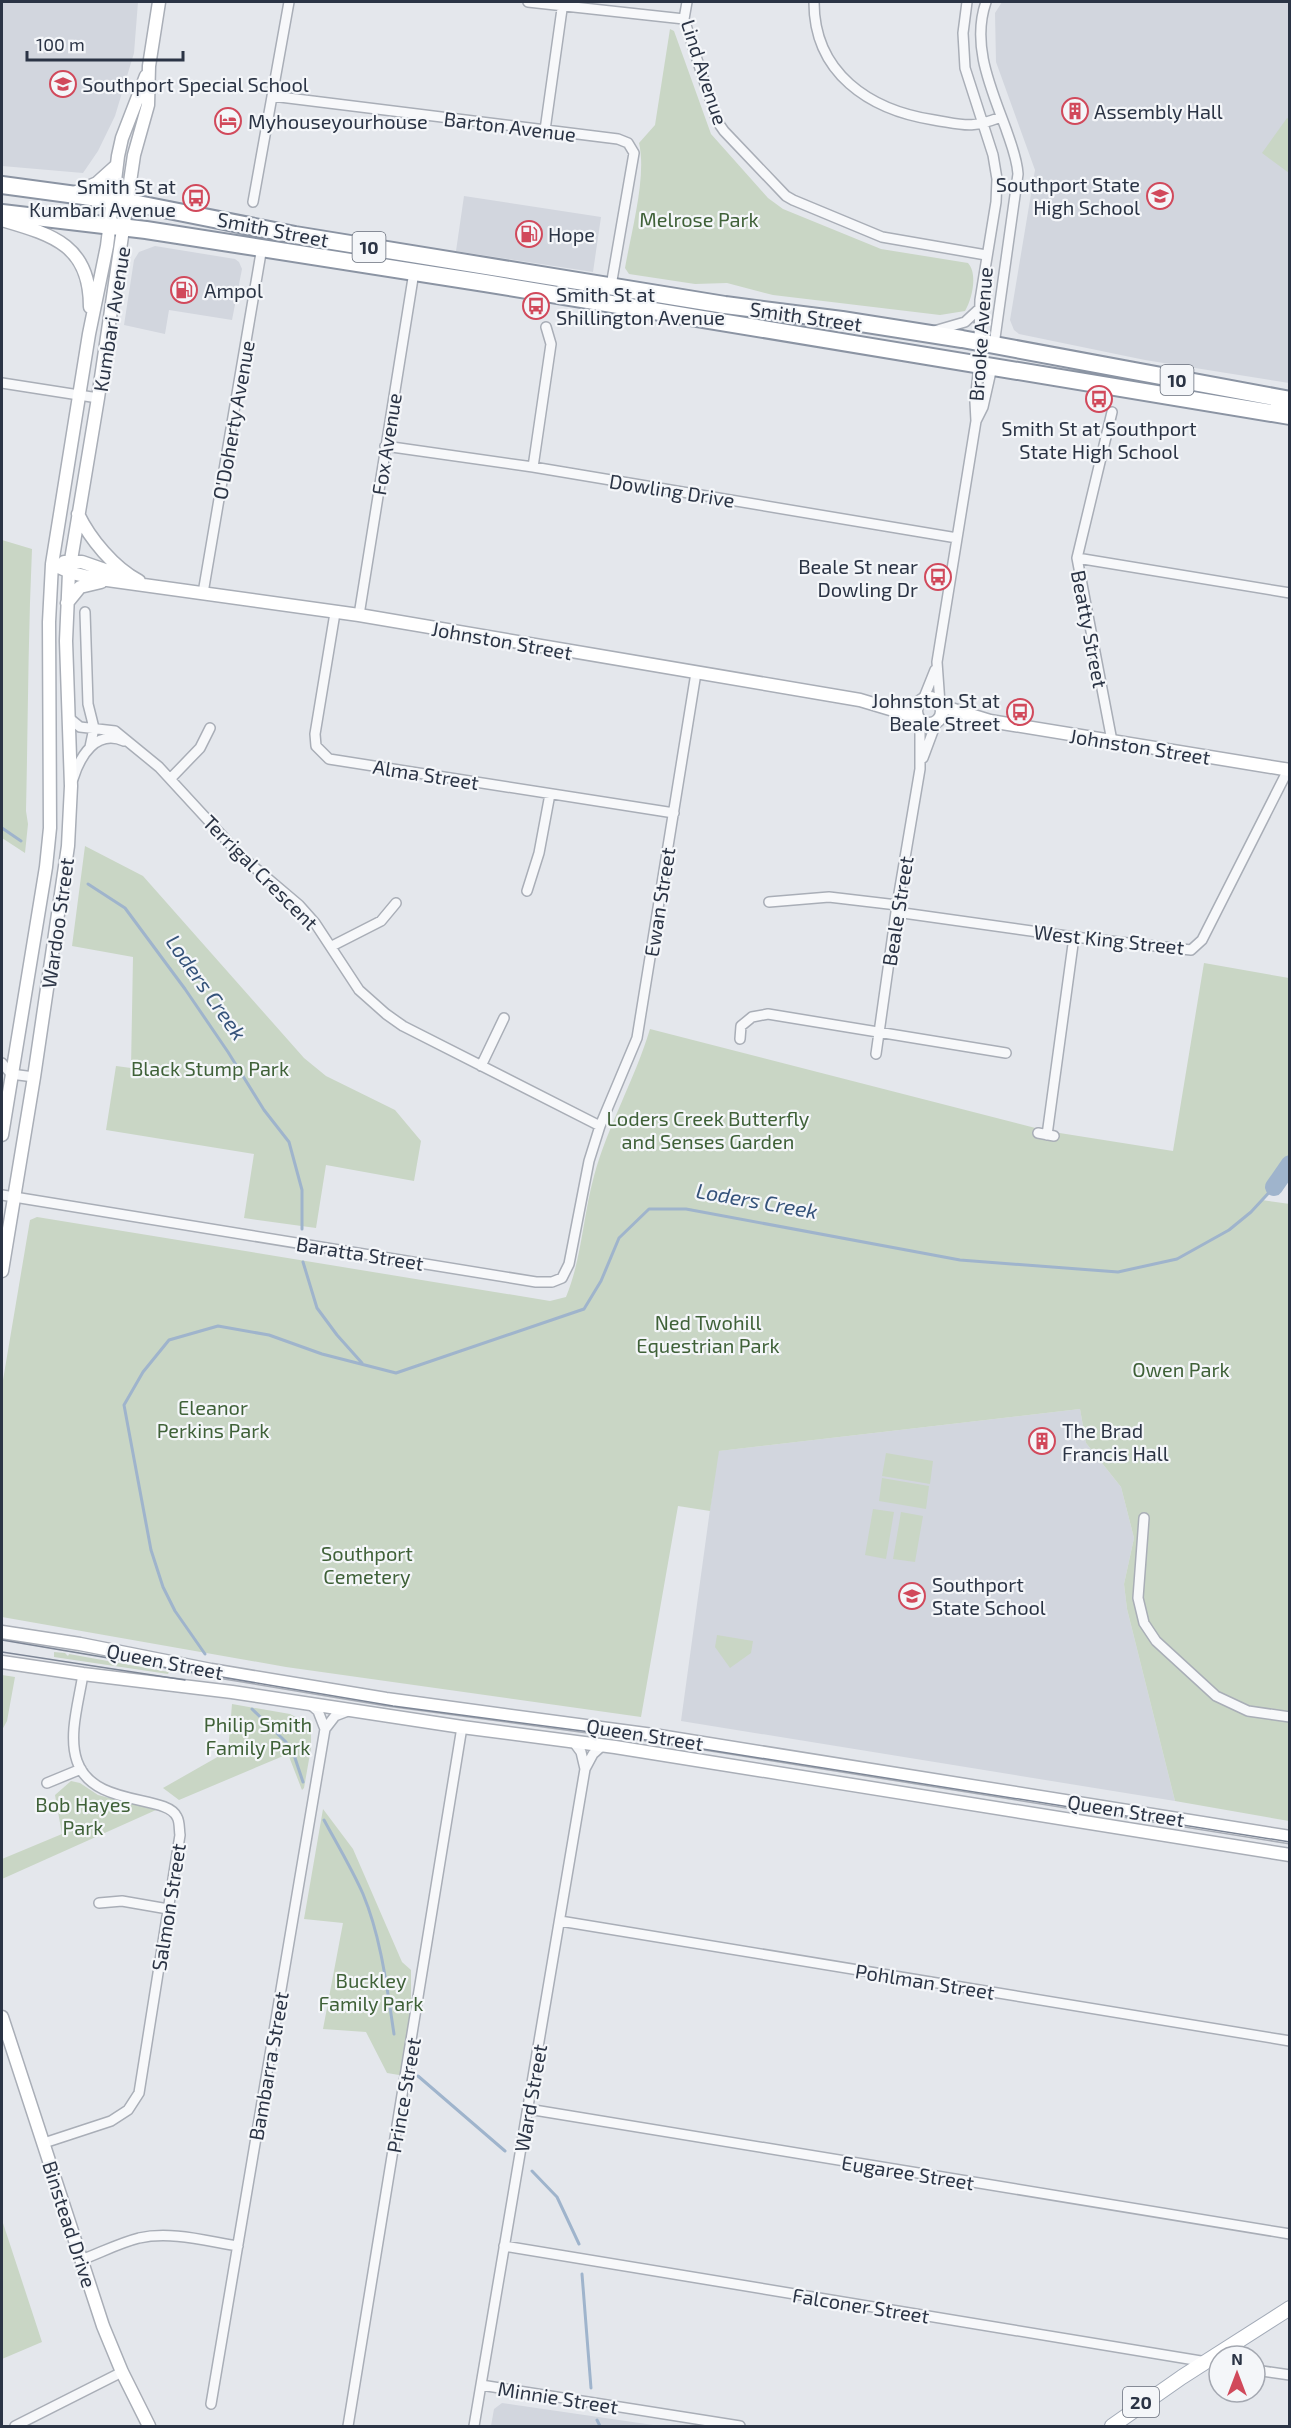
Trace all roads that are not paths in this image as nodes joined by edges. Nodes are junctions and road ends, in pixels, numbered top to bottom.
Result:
1 (159, 2) edge
2 (290, 2) edge
3 (528, 2) edge
4 (687, 2) edge
5 (814, 2) edge
6 (967, 2) edge
7 (986, 2) edge
8 (563, 3) edge
9 (684, 19) junction
10 (149, 66) junction
11 (272, 96) junction
12 (1001, 117) junction
13 (982, 124) junction
14 (545, 130) junction
15 (117, 165) junction
16 (2, 185) edge
17 (71, 195) junction
18 (120, 200) junction
19 (254, 202) dead end
20 (2, 213) edge
21 (2, 220) edge
22 (117, 227) junction
23 (262, 248) junction
24 (986, 255) junction
25 (414, 272) junction
26 (611, 286) junction
27 (979, 309) junction
28 (90, 326) junction
29 (546, 327) dead end
30 (922, 333) junction
31 (987, 344) junction
32 (986, 366) junction
33 (2, 383) edge
34 (79, 395) junction
35 (98, 398) junction
36 (1290, 400) edge
37 (1112, 412) dead end
38 (1290, 416) edge
39 (976, 421) junction
40 (385, 446) junction
41 (532, 467) junction
42 (78, 514) junction
43 (957, 538) junction
44 (1077, 558) junction
45 (52, 564) junction
46 (70, 566) junction
47 (114, 581) junction
48 (143, 583) junction
49 (203, 593) junction
50 (1290, 593) edge
51 (67, 603) junction
52 (85, 612) dead end
53 (335, 613) junction
54 (359, 615) junction
55 (938, 662) junction
56 (696, 673) junction
57 (860, 700) junction
58 (921, 701) junction
59 (940, 705) junction
60 (69, 718) junction
61 (918, 718) junction
62 (990, 721) junction
63 (937, 722) junction
64 (94, 728) junction
65 (210, 728) dead end
66 (1112, 741) junction
67 (134, 746) junction
68 (90, 747) junction
69 (920, 769) junction
70 (1289, 770) edge
71 (171, 778) junction
72 (71, 786) junction
73 (550, 794) junction
74 (674, 813) junction
75 (527, 891) dead end
76 (769, 902) dead end
77 (396, 903) dead end
78 (897, 908) junction
79 (1074, 937) junction
80 (332, 946) junction
81 (504, 1018) dead end
82 (880, 1032) junction
83 (740, 1039) dead end
84 (1006, 1053) dead end
85 (876, 1054) dead end
86 (2, 1063) edge
87 (481, 1066) junction
88 (11, 1074) junction
89 (34, 1077) junction
90 (600, 1126) junction
91 (1046, 1134) dead end
92 (2, 1135) edge
93 (8, 1196) edge
94 (2, 1271) edge
95 (1144, 1518) dead end
96 (2, 1632) edge
97 (2, 1662) edge
98 (82, 1674) junction
99 (310, 1704) junction
100 (349, 1711) junction
101 (1290, 1717) edge
102 (462, 1727) junction
103 (325, 1729) junction
104 (573, 1741) junction
105 (603, 1745) junction
106 (81, 1769) junction
107 (585, 1769) junction
108 (47, 1783) dead end
109 (1290, 1837) edge
110 (1290, 1855) edge
111 (99, 1903) dead end
112 (168, 1909) junction
113 (560, 1921) junction
114 (2, 2017) edge
115 (1290, 2041) edge
116 (528, 2109) junction
117 (44, 2143) junction
118 (1290, 2235) edge
119 (237, 2246) junction
120 (504, 2246) junction
121 (81, 2260) junction
122 (1290, 2308) edge
123 (1240, 2344) edge
124 (1207, 2362) edge
125 (1207, 2366) edge
126 (122, 2372) junction
127 (1267, 2372) edge
128 (1290, 2375) edge
129 (1182, 2378) junction
130 (481, 2385) junction
131 (211, 2404) dead end
132 (15, 2427) edge
133 (149, 2427) edge
134 (348, 2427) edge
135 (474, 2427) edge
136 (740, 2427) edge
137 (1100, 2427) edge
138 (1112, 2427) edge

1 - 10 street, Kumbari Avenue
2 - 11 street
3 - 8 street
4 - 9 street, Lind Avenue
5 - 13 street
6 - 13 street, Brooke Avenue
7 - 12 street, Brooke Avenue
8 - 9 street
8 - 14 street
9 - 24 street, Lind Avenue
10 - 15 street, Kumbari Avenue
10 - 18 street, Kumbari Avenue
11 - 14 street, Barton Avenue
11 - 19 street
12 - 13 street
12 - 31 street, Brooke Avenue
13 - 24 street, Brooke Avenue
14 - 26 street, Barton Avenue
15 - 17 street
15 - 18 street, Kumbari Avenue
16 - 17 highway, Smith Street / 10
17 - 18 highway, Smith Street / 10
18 - 22 street, Kumbari Avenue
18 - 26 highway, Smith Street / 10
20 - 22 highway, Smith Street / 10
21 - 28 street
22 - 23 highway, Smith Street / 10
22 - 28 street, Kumbari Avenue
22 - 35 street, Kumbari Avenue
23 - 25 highway, Smith Street / 10
23 - 49 street, O'Doherty Avenue
24 - 27 street, Brooke Avenue
25 - 32 highway, Smith Street / 10
25 - 40 street, Fox Avenue
26 - 30 highway, Smith Street / 10
27 - 30 street
27 - 31 street, Brooke Avenue
28 - 34 street, Kumbari Avenue
29 - 41 street
30 - 31 highway, Smith Street / 10
31 - 32 highway, Brooke Avenue
31 - 36 highway, Smith Street / 10
32 - 38 highway, Smith Street / 10
32 - 39 street, Brooke Avenue
32 - 39 street, Brooke Avenue
33 - 34 street
34 - 35 street
34 - 45 street, Kumbari Avenue
35 - 42 street, Kumbari Avenue
37 - 44 street, Beatty Street
39 - 43 street
40 - 41 street, Dowling Drive
40 - 54 street, Fox Avenue
41 - 43 street, Dowling Drive
42 - 46 street, Kumbari Avenue
42 - 48 street
43 - 55 street
44 - 50 street
44 - 66 street, Beatty Street
45 - 46 street
45 - 88 street, Wardoo Street
46 - 47 street, Johnston Street
46 - 48 street, Johnston Street
46 - 51 street, Wardoo Street
47 - 48 street, Johnston Street
47 - 51 street
48 - 49 street, Johnston Street
49 - 53 street, Johnston Street
51 - 60 street, Wardoo Street
52 - 64 street
53 - 54 street, Johnston Street
53 - 73 street, Alma Street
54 - 56 street, Johnston Street
55 - 58 street
55 - 59 street
56 - 57 street, Johnston Street
56 - 74 street, Ewan Street
57 - 58 street, Johnston Street
57 - 61 street, Johnston Street
58 - 59 street
58 - 61 street
59 - 62 street, Johnston Street
59 - 63 street
60 - 64 street, Terrigal Crescent
60 - 72 street, Wardoo Street
61 - 63 street
61 - 69 street, Beale Street
62 - 63 street, Johnston Street
62 - 66 street, Johnston Street
63 - 69 street, Beale Street
64 - 67 street, Terrigal Crescent
64 - 68 street
65 - 71 street
66 - 70 street, Johnston Street
67 - 68 street, Terrigal Crescent
67 - 71 street, Terrigal Crescent
68 - 72 street
69 - 78 street, Beale Street
70 - 79 street, West King Street
71 - 80 street, Terrigal Crescent
72 - 89 street, Wardoo Street
73 - 74 street, Alma Street
73 - 75 street
74 - 90 street, Ewan Street
76 - 78 street, West King Street
77 - 80 street
78 - 79 street, West King Street
78 - 82 street, Beale Street
79 - 91 street
80 - 87 street, Terrigal Crescent
81 - 87 street
82 - 83 street
82 - 84 street
82 - 85 street, Beale Street
86 - 88 street
87 - 90 street, Terrigal Crescent
88 - 89 street
88 - 92 street, Wardoo Street
89 - 93 street, Wardoo Street
90 - 93 street, Baratta Street
93 - 94 street, Wardoo Street
95 - 101 street
96 - 109 street, Queen Street
97 - 98 street, Queen Street
98 - 99 street, Queen Street
98 - 106 street
99 - 100 street, Queen Street
99 - 103 street
100 - 102 street, Queen Street
100 - 103 street
102 - 104 street, Queen Street
102 - 134 street, Prince Street
103 - 119 street, Bambarra Street
104 - 105 street, Queen Street
104 - 107 street
105 - 107 street, Ward Street
105 - 110 street, Queen Street
106 - 108 street
106 - 112 street, Salmon Street
107 - 113 street, Ward Street
111 - 112 street
112 - 117 street, Salmon Street
113 - 115 street, Pohlman Street
113 - 116 street, Ward Street
114 - 117 street, Binstead Drive
116 - 118 street, Eugaree Street
116 - 120 street, Ward Street
117 - 121 street, Binstead Drive
119 - 121 street
119 - 131 street, Bambarra Street
120 - 124 street, Falconer Street
120 - 130 street, Ward Street
121 - 126 street, Binstead Drive
122 - 123 main road, 20
125 - 129 main road, 20
126 - 132 street
126 - 133 street, Binstead Drive
127 - 128 street
129 - 137 main road, 20
129 - 138 main road, 20
130 - 135 street, Ward Street
130 - 136 street, Minnie Street

